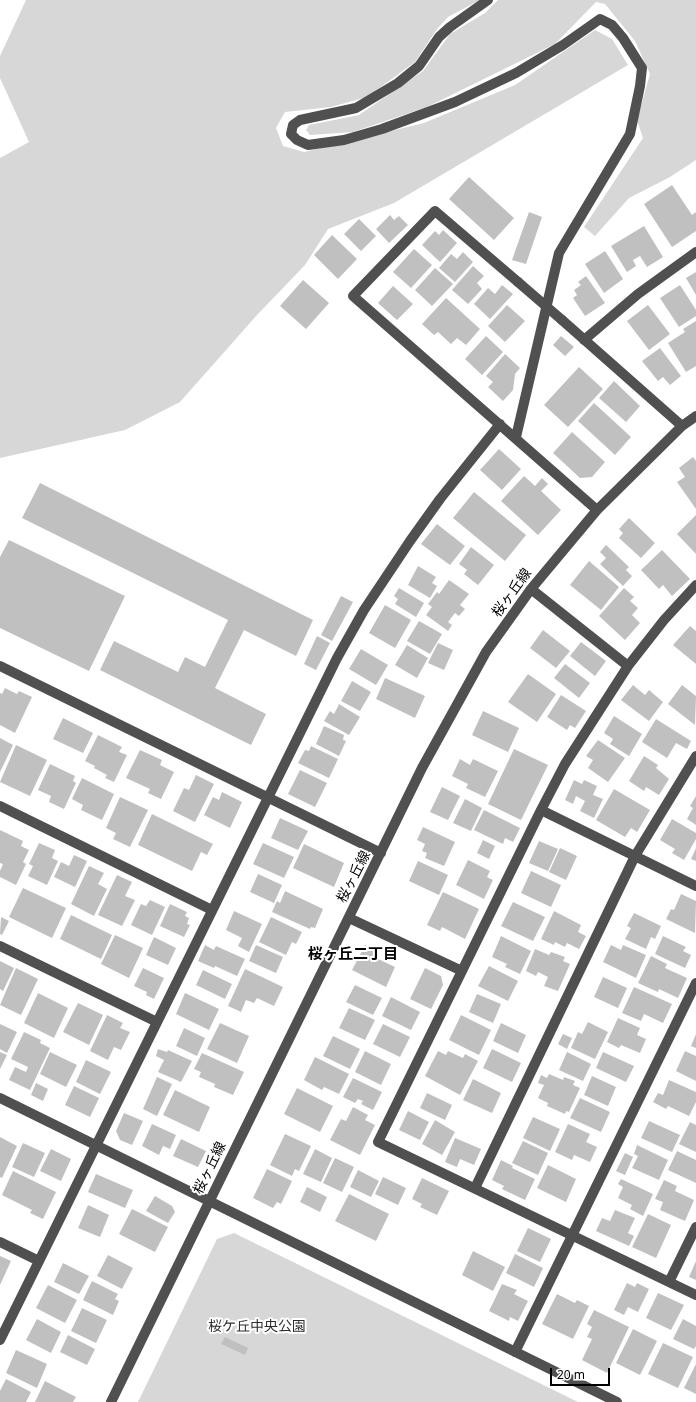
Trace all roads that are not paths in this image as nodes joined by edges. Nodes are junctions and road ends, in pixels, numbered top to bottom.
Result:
1 (488, 0) edge
2 (696, 252) edge
3 (584, 340) junction
4 (696, 416) edge
5 (500, 424) junction
6 (682, 426) junction
7 (516, 437) junction
8 (597, 510) junction
9 (696, 585) edge
10 (531, 588) junction
11 (0, 666) edge
12 (628, 666) junction
13 (696, 756) edge
14 (267, 798) junction
15 (0, 806) edge
16 (541, 810) junction
17 (381, 853) junction
18 (635, 856) junction
19 (696, 886) edge
20 (212, 910) junction
21 (349, 918) junction
22 (0, 946) edge
23 (462, 971) junction
24 (696, 983) edge
25 (156, 1022) junction
26 (0, 1098) edge
27 (96, 1146) junction
28 (475, 1188) junction
29 (209, 1202) junction
30 (696, 1227) edge
31 (572, 1235) junction
32 (0, 1242) edge
33 (39, 1261) junction
34 (669, 1282) junction
35 (696, 1295) edge
36 (0, 1340) edge
37 (515, 1352) junction
38 (111, 1402) edge
39 (617, 1402) edge

1 - 7 street
2 - 3 street
3 - 5 street, bridge
3 - 6 street
4 - 6 street, 桜ヶ丘線
5 - 7 street
5 - 14 street
6 - 8 street, 桜ヶ丘線
7 - 8 street
8 - 10 street, 桜ヶ丘線
9 - 12 street
10 - 12 street
10 - 17 street, 桜ヶ丘線
11 - 14 street
12 - 16 street
13 - 18 street
14 - 17 street
14 - 20 street
15 - 20 street
16 - 18 street
16 - 23 street
17 - 21 street, 桜ヶ丘線
18 - 19 street
18 - 28 street
20 - 25 street
21 - 23 street
21 - 29 street, 桜ヶ丘線
22 - 25 street
23 - 28 street
24 - 31 street
25 - 27 street
26 - 27 street
27 - 29 street
27 - 33 street
28 - 31 street
29 - 37 street
29 - 38 street, 桜ヶ丘線
30 - 34 street
31 - 34 street
31 - 37 street
32 - 33 street
33 - 36 street
34 - 35 street
37 - 39 street

